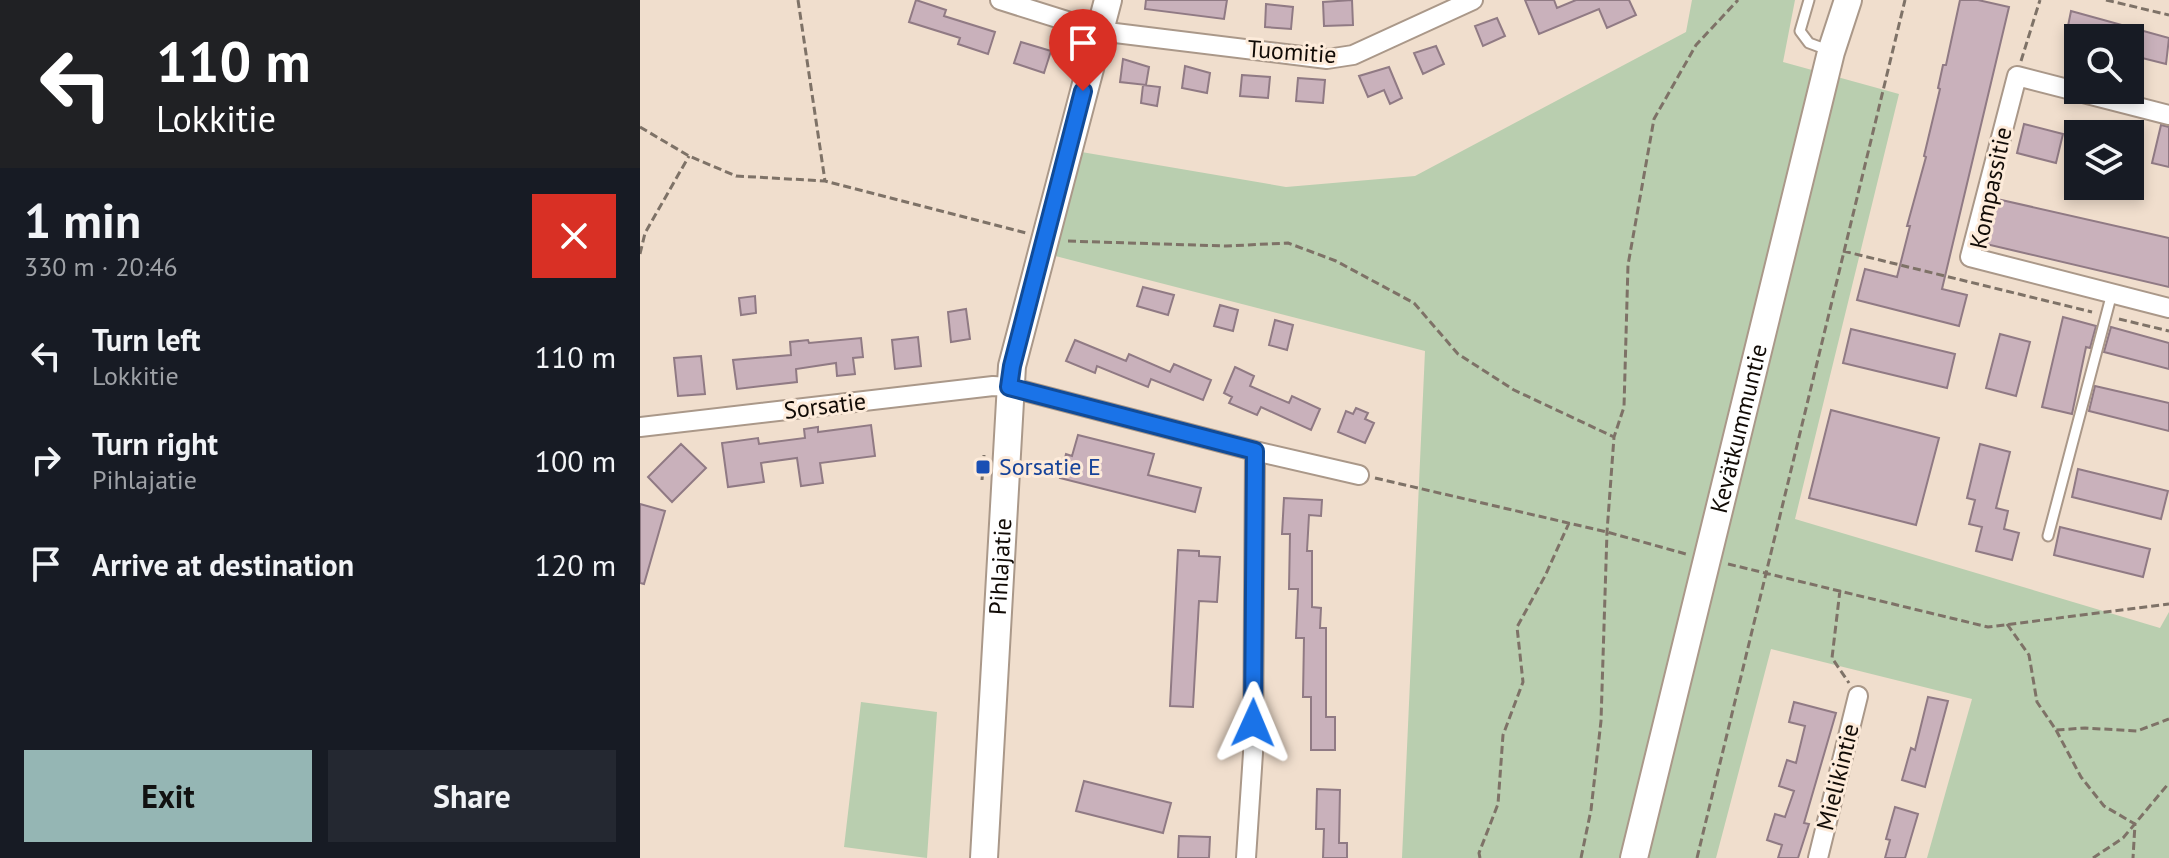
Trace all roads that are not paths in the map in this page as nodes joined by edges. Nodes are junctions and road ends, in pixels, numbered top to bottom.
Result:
1 (1000, 0) edge
2 (1108, 0) edge
3 (1473, 0) edge
4 (1809, 0) edge
5 (1848, 0) edge
6 (1099, 31) junction
7 (1831, 52) junction
8 (2169, 115) edge
9 (2112, 293) junction
10 (2169, 308) edge
11 (1009, 387) junction
12 (641, 429) edge
13 (1255, 451) junction
14 (1359, 475) road end
15 (2048, 536) dead end
16 (1858, 696) road end
17 (984, 858) edge
18 (1246, 858) edge
19 (1634, 858) edge
20 (1818, 858) edge

1 - 6 street, Tuomitie
2 - 6 street, Pihlajatie
3 - 6 street, Tuomitie
4 - 7 lane
5 - 7 street, Kevätkummuntie
6 - 11 street, Pihlajatie
7 - 19 street, Kevätkummuntie
8 - 9 street, Kompassitie
9 - 10 street, Kompassitie
9 - 15 lane
11 - 12 street, Sorsatie
11 - 13 street, Sorsatie
11 - 17 street, Pihlajatie
13 - 14 street, Sorsatie
13 - 18 street
16 - 20 street, Mielikintie

